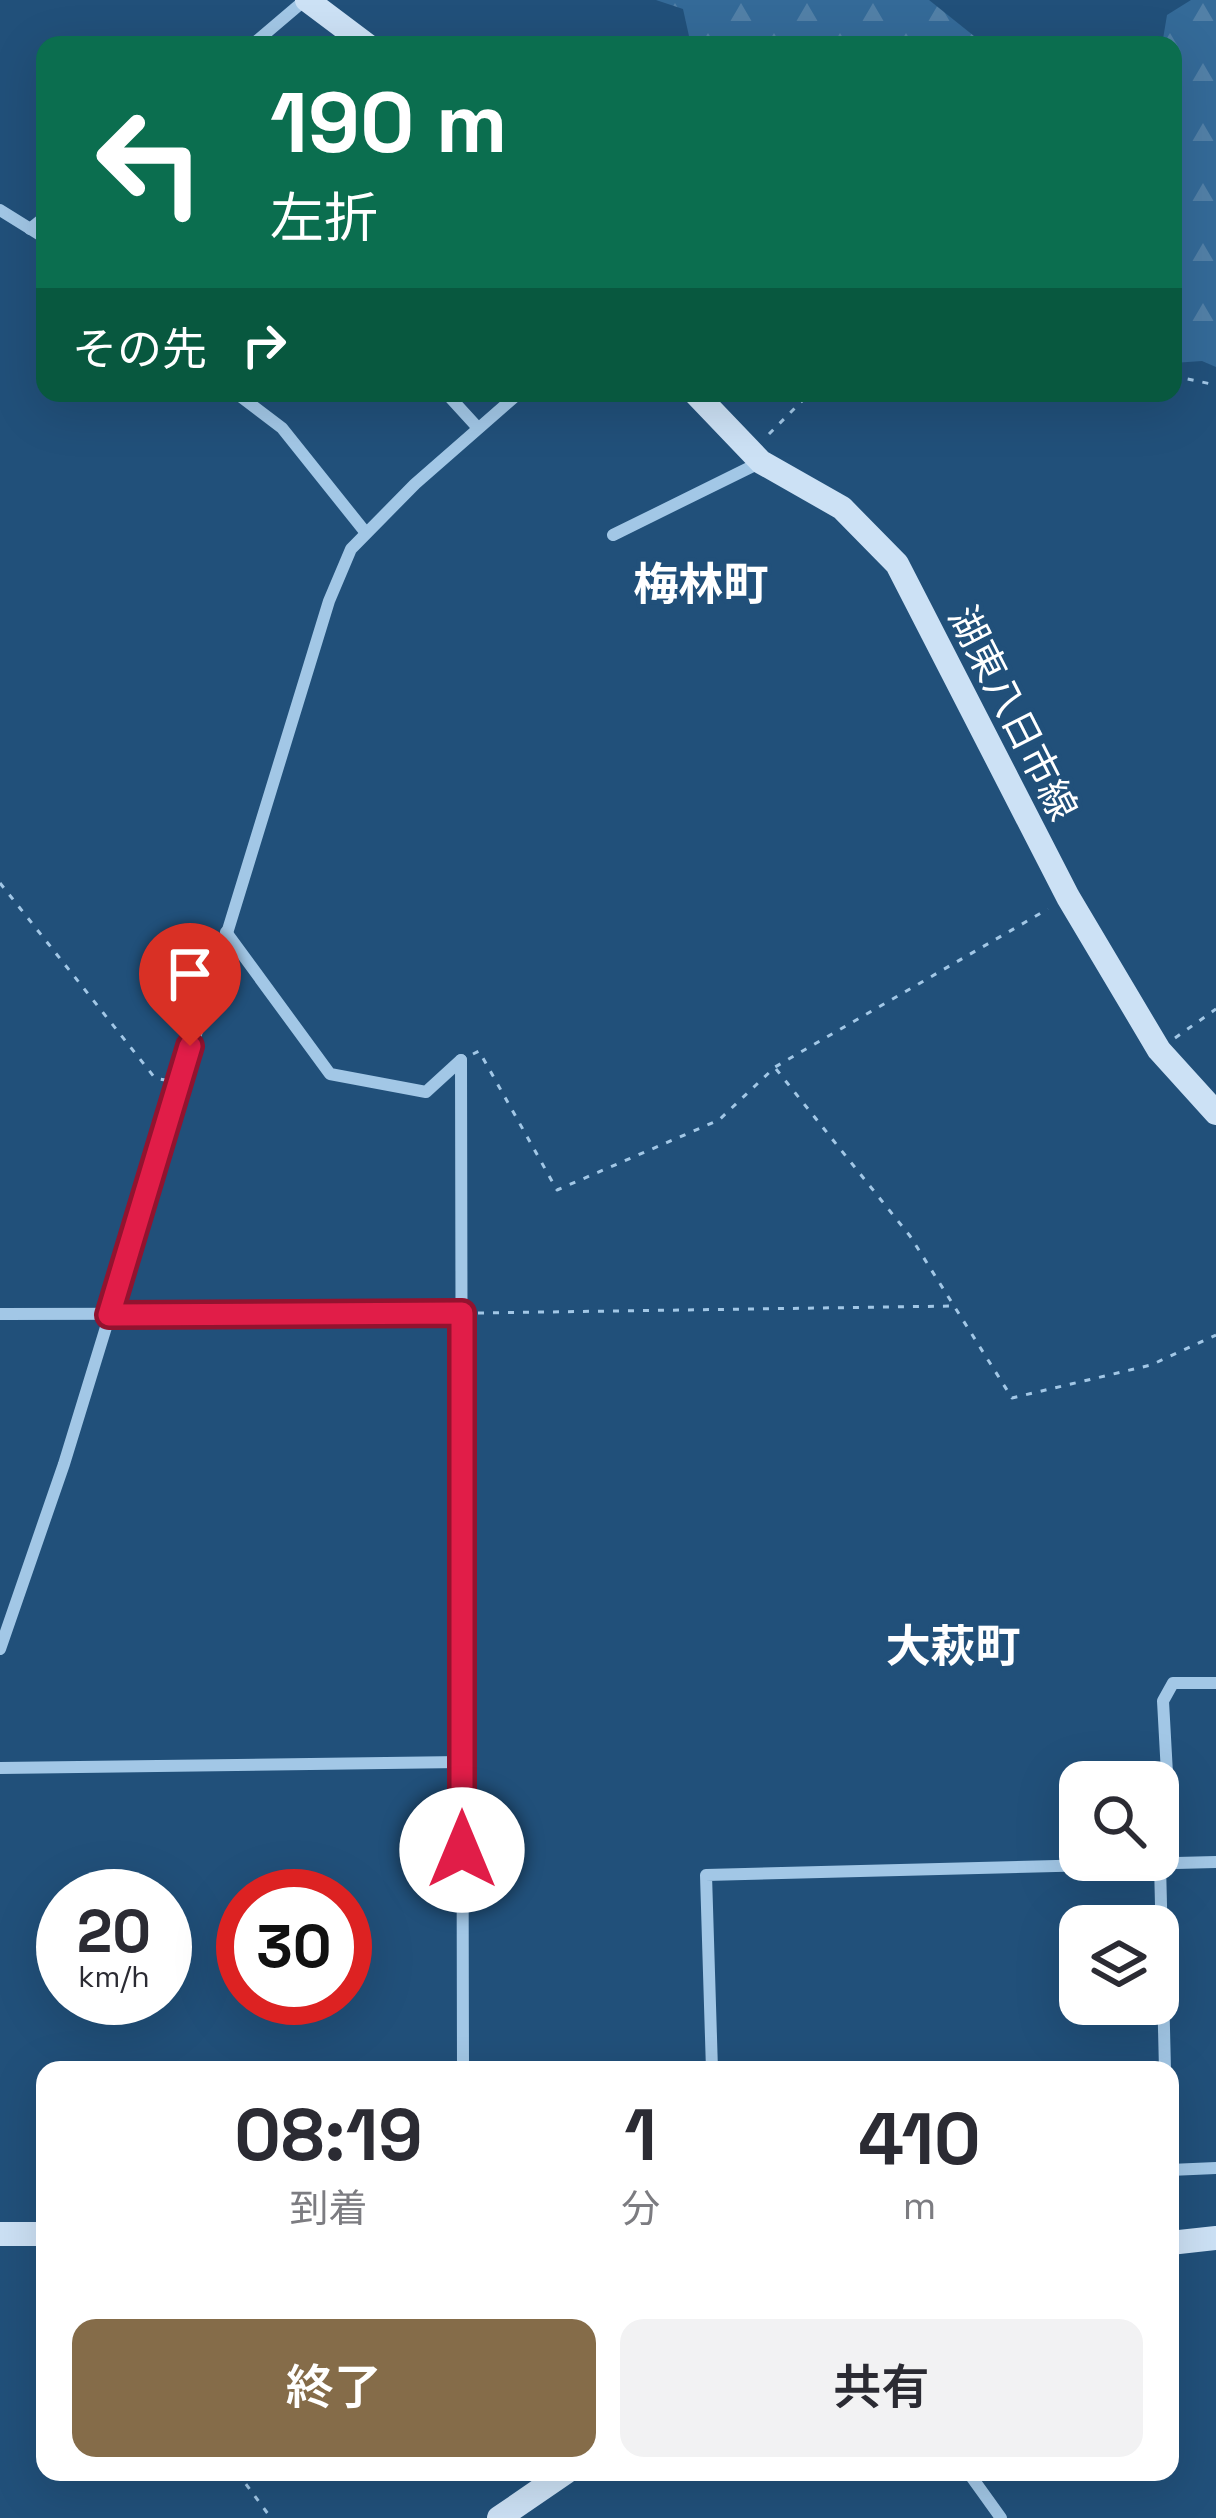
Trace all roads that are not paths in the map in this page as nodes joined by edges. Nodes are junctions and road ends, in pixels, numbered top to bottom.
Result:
1 (306, 0) edge
2 (263, 36) edge
3 (355, 36) edge
4 (0, 210) edge
5 (36, 225) edge
6 (31, 229) junction
7 (36, 232) edge
8 (248, 402) edge
9 (454, 402) edge
10 (508, 402) edge
11 (704, 402) edge
12 (478, 428) junction
13 (756, 457) junction
14 (366, 533) junction
15 (613, 535) dead end
16 (226, 932) junction
17 (1216, 1113) edge
18 (462, 1313) junction
19 (0, 1314) edge
20 (109, 1315) junction
21 (0, 1649) edge
22 (1216, 1683) edge
23 (1164, 1761) edge
24 (461, 1762) junction
25 (0, 1768) edge
26 (1216, 1862) edge
27 (1179, 1863) edge
28 (1059, 1867) edge
29 (1166, 1881) edge
30 (463, 2061) edge
31 (712, 2061) edge
32 (1165, 2061) edge
33 (1216, 2168) edge
34 (1179, 2170) edge
35 (0, 2234) edge
36 (36, 2234) edge
37 (1216, 2238) edge
38 (1179, 2242) edge
39 (553, 2481) edge
40 (974, 2481) edge
41 (499, 2518) edge
42 (1001, 2518) edge

1 - 2 street
1 - 3 main road
4 - 6 street
5 - 6 street
6 - 7 street
8 - 14 street
9 - 12 street
10 - 12 street
11 - 13 main road, 湖東八日市線
12 - 14 street
13 - 15 street
13 - 17 main road, 湖東八日市線
14 - 16 street
16 - 18 street
16 - 20 street
18 - 20 street
18 - 24 street
19 - 20 street
20 - 21 street
22 - 23 street
24 - 25 street
24 - 30 street
26 - 27 street
28 - 31 street
29 - 32 street
33 - 34 street
35 - 36 main road
37 - 38 main road
39 - 41 main road
40 - 42 street

